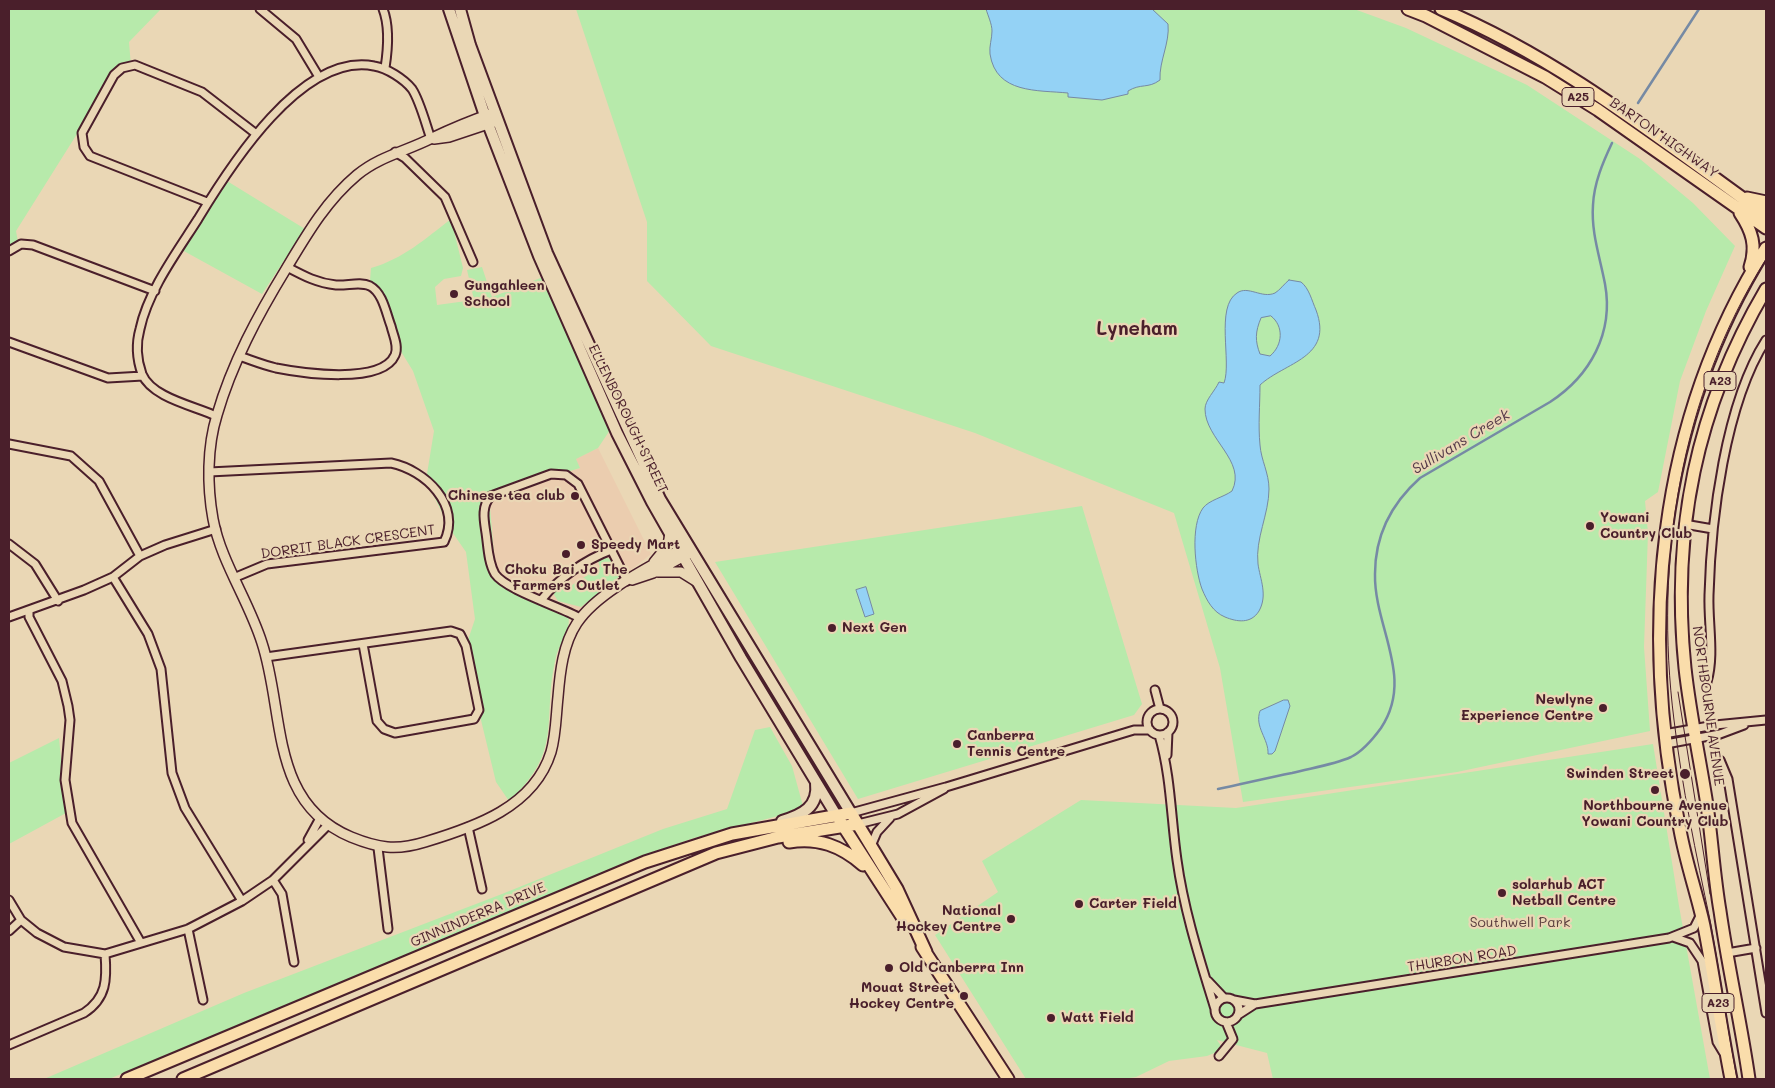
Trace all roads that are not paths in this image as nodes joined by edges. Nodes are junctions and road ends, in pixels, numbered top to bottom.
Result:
1 (260, 9) edge
2 (383, 9) edge
3 (449, 9) edge
4 (460, 9) edge
5 (1408, 9) edge
6 (1441, 9) edge
7 (385, 68) junction
8 (319, 76) junction
9 (492, 118) junction
10 (255, 134) junction
11 (432, 139) junction
12 (394, 152) junction
13 (208, 202) junction
14 (1738, 202) junction
15 (1766, 202) edge
16 (1766, 215) edge
17 (1766, 228) edge
18 (1766, 248) edge
19 (9, 251) edge
20 (473, 262) dead end
21 (287, 267) junction
22 (1747, 279) junction
23 (1766, 289) edge
24 (155, 291) junction
25 (1766, 340) edge
26 (9, 342) edge
27 (239, 356) junction
28 (143, 376) junction
29 (216, 416) junction
30 (9, 444) edge
31 (209, 472) junction
32 (1684, 524) junction
33 (216, 529) junction
34 (1713, 529) junction
35 (670, 533) junction
36 (9, 544) edge
37 (611, 550) junction
38 (686, 551) junction
39 (140, 556) junction
40 (653, 568) junction
41 (112, 577) junction
42 (236, 577) junction
43 (627, 581) junction
44 (697, 582) junction
45 (542, 599) junction
46 (58, 601) junction
47 (29, 611) junction
48 (9, 617) edge
49 (580, 618) junction
50 (363, 644) junction
51 (266, 657) junction
52 (1707, 682) dead end
53 (1156, 690) dead end
54 (1160, 709) junction
55 (1148, 718) junction
56 (1766, 720) edge
57 (1134, 730) junction
58 (1150, 730) junction
59 (1168, 732) junction
60 (1695, 733) junction
61 (1159, 735) junction
62 (1665, 739) junction
63 (1166, 760) junction
64 (1720, 760) dead end
65 (816, 782) junction
66 (946, 787) junction
67 (851, 813) junction
68 (836, 816) junction
69 (890, 817) junction
70 (323, 823) junction
71 (858, 824) junction
72 (843, 826) junction
73 (468, 827) junction
74 (762, 827) junction
75 (871, 846) junction
76 (378, 848) junction
77 (670, 871) junction
78 (872, 872) junction
79 (273, 880) junction
80 (482, 889) dead end
81 (9, 900) edge
82 (242, 900) junction
83 (1701, 912) junction
84 (21, 920) junction
85 (188, 929) junction
86 (388, 929) dead end
87 (9, 931) edge
88 (1673, 937) junction
89 (141, 944) junction
90 (1756, 948) junction
91 (926, 952) junction
92 (1727, 953) junction
93 (105, 954) junction
94 (294, 962) dead end
95 (1206, 979) junction
96 (1224, 998) junction
97 (203, 1000) dead end
98 (1234, 1000) junction
99 (1255, 1004) junction
100 (1215, 1009) junction
101 (1766, 1013) edge
102 (1238, 1016) junction
103 (1226, 1022) junction
104 (1233, 1037) junction
105 (9, 1045) edge
106 (1219, 1056) dead end
107 (1727, 1060) junction
108 (127, 1079) edge
109 (183, 1079) edge
110 (1008, 1079) edge
111 (1731, 1079) edge
112 (1749, 1079) edge

1 - 8 street
2 - 7 street
3 - 9 main road, ELLENBOROUGH STREET
4 - 9 main road, ELLENBOROUGH STREET
5 - 14 main road, BARTON HIGHWAY / A25
6 - 14 main road, BARTON HIGHWAY / A25
7 - 8 street
7 - 11 street
8 - 10 street
9 - 11 street
9 - 35 main road, ELLENBOROUGH STREET
9 - 38 main road, ELLENBOROUGH STREET
10 - 13 street
10 - 13 street
11 - 12 street
12 - 20 street
12 - 21 street
13 - 24 street
14 - 15 main road, A25
14 - 16 main road, BARTON HIGHWAY / A25
14 - 17 main road, BARTON HIGHWAY / A25
14 - 22 main road, A25
18 - 22 main road, A23
19 - 24 street
21 - 27 street
21 - 27 street
22 - 62 main road, A23
23 - 32 main road, NORTHBOURNE AVENUE / A23
24 - 28 street
25 - 34 street, NORTHBOURNE AVENUE
26 - 28 street
27 - 29 street
28 - 29 street
29 - 31 street
30 - 39 street
31 - 33 street
31 - 42 street, DORRIT BLACK CRESCENT
32 - 34 street
32 - 60 main road, NORTHBOURNE AVENUE / A23
33 - 39 street
33 - 42 street
34 - 52 street, NORTHBOURNE AVENUE
35 - 38 main road, ELLENBOROUGH STREET
35 - 40 street
36 - 46 street
37 - 43 street
37 - 45 street
37 - 45 street
38 - 40 street
38 - 44 main road, ELLENBOROUGH STREET
38 - 67 main road, ELLENBOROUGH STREET
39 - 41 street
40 - 43 street
40 - 44 street
41 - 46 street
41 - 82 street
42 - 51 street
43 - 49 street
44 - 65 main road, ELLENBOROUGH STREET
45 - 49 street
46 - 47 street
47 - 48 street
47 - 89 street
49 - 73 street
50 - 50 street
50 - 51 street
51 - 70 street
53 - 54 street
54 - 55 street
54 - 59 street
55 - 57 street
55 - 58 street
56 - 60 street
57 - 58 street
57 - 66 street
58 - 61 street
59 - 61 street
59 - 63 street
60 - 62 street
60 - 92 main road, NORTHBOURNE AVENUE / A23
61 - 63 street
62 - 83 main road, A23
63 - 95 street
64 - 90 street, NORTHBOURNE AVENUE
65 - 68 main road, ELLENBOROUGH STREET
65 - 74 main road
66 - 67 street
66 - 69 street
67 - 68 main road, GINNINDERRA DRIVE
67 - 71 main road
68 - 72 main road
68 - 74 main road, GINNINDERRA DRIVE
69 - 71 street
69 - 75 street
70 - 76 street
70 - 79 street
71 - 72 main road
71 - 75 main road
72 - 77 main road
72 - 78 main road
73 - 76 street
73 - 80 street
74 - 108 main road, GINNINDERRA DRIVE
75 - 91 main road
76 - 86 street
77 - 78 main road
77 - 109 main road
78 - 91 main road
79 - 82 street
79 - 94 street
81 - 84 street
82 - 85 street
83 - 88 street, THURBON ROAD
83 - 107 main road, A23
84 - 87 street
84 - 93 street
85 - 89 street
85 - 97 street
88 - 99 street, THURBON ROAD
88 - 107 street
89 - 93 street
90 - 92 street
90 - 101 street, NORTHBOURNE AVENUE
91 - 110 main road
92 - 112 main road, NORTHBOURNE AVENUE / A23
93 - 105 street
95 - 96 street
95 - 100 street
96 - 98 street, THURBON ROAD
96 - 100 street
98 - 99 street, THURBON ROAD
98 - 102 street
99 - 102 street, THURBON ROAD
100 - 103 street
102 - 103 street, THURBON ROAD
102 - 104 street
103 - 104 street
104 - 106 street
107 - 111 main road, A23

